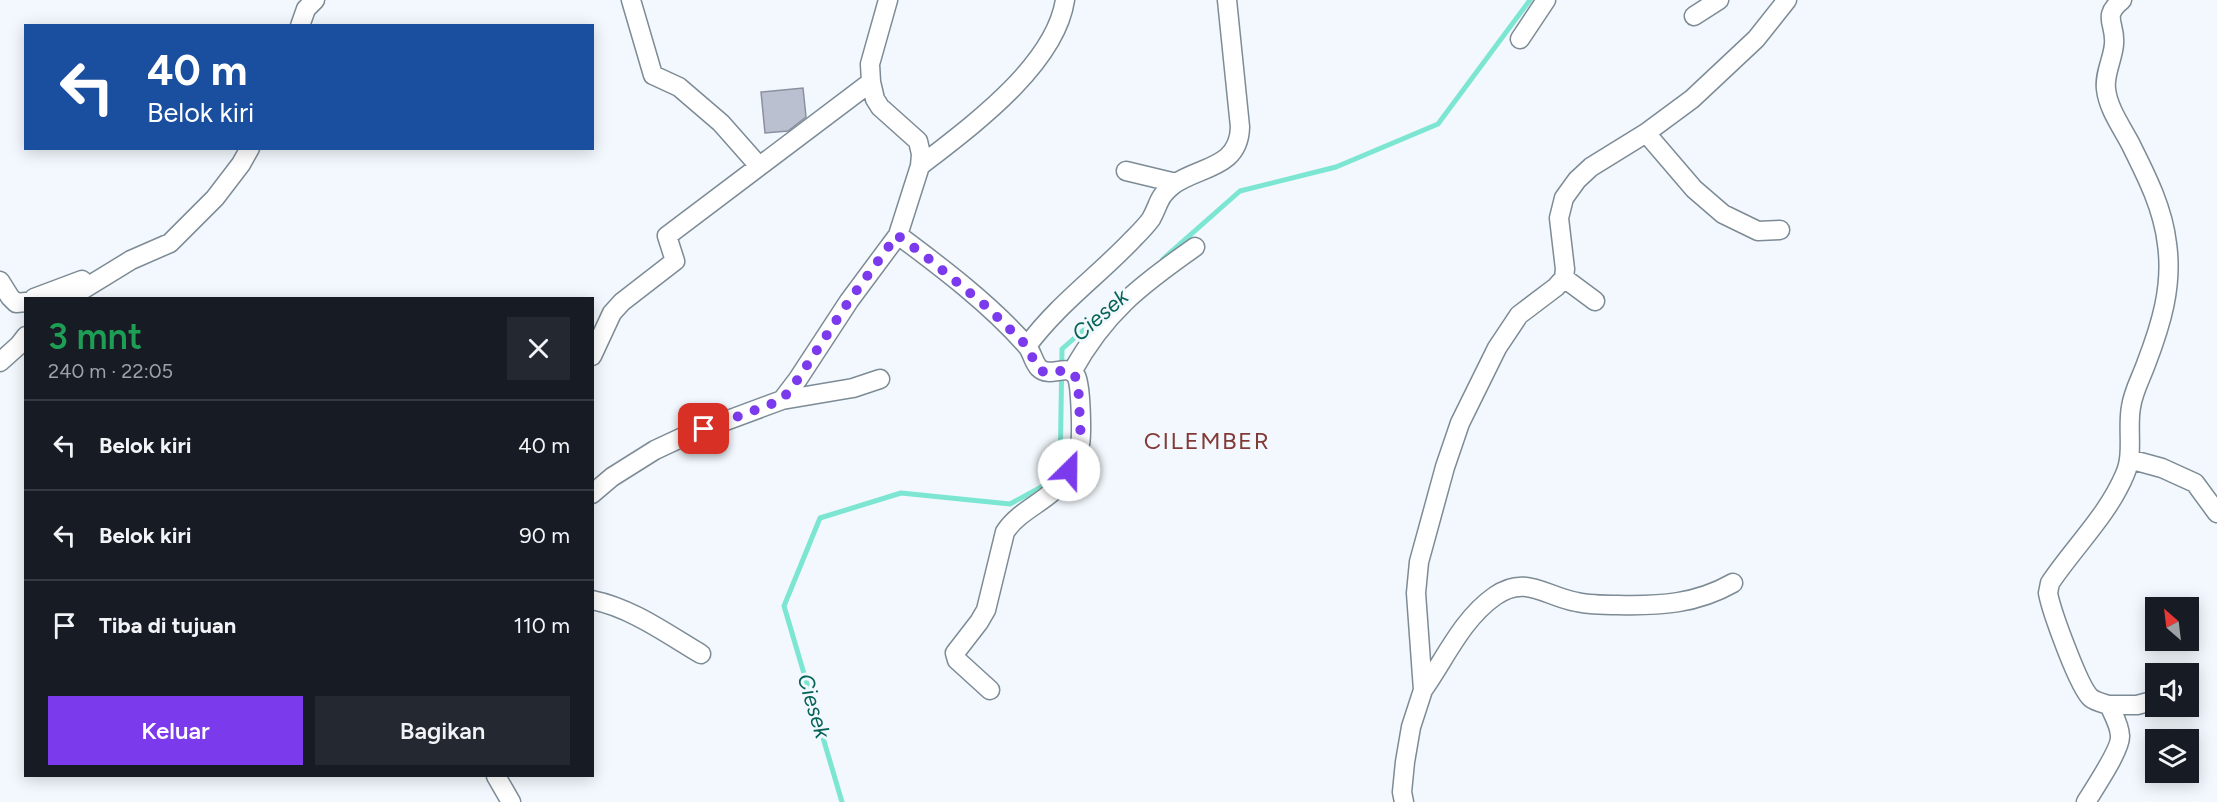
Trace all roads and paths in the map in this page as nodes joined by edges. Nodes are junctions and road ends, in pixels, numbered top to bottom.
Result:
1 (315, 0) edge
2 (631, 0) edge
3 (1065, 0) edge
4 (1227, 0) edge
5 (1546, 0) edge
6 (1719, 0) edge
7 (1787, 0) edge
8 (2122, 0) edge
9 (889, 4) edge
10 (1694, 16) dead end
11 (301, 24) edge
12 (1520, 39) dead end
13 (871, 82) junction
14 (1646, 133) junction
15 (249, 150) edge
16 (759, 166) junction
17 (920, 166) junction
18 (1126, 171) dead end
19 (1176, 183) junction
20 (1780, 230) dead end
21 (897, 235) junction
22 (1195, 247) dead end
23 (115, 269) junction
24 (1563, 278) junction
25 (0, 281) edge
26 (37, 297) edge
27 (71, 297) edge
28 (1594, 301) dead end
29 (24, 302) edge
30 (24, 339) edge
31 (1027, 346) junction
32 (594, 352) edge
33 (0, 362) edge
34 (1069, 371) junction
35 (880, 380) dead end
36 (782, 400) junction
37 (2128, 459) junction
38 (594, 493) edge
39 (2217, 513) edge
40 (1733, 583) dead end
41 (594, 600) edge
42 (701, 654) dead end
43 (990, 690) dead end
44 (1422, 690) junction
45 (2145, 703) edge
46 (2109, 705) junction
47 (497, 777) edge
48 (511, 802) edge
49 (1404, 802) edge
50 (2086, 802) edge

1 - 11 street
2 - 16 street
3 - 17 street
4 - 19 street
5 - 12 street
6 - 10 street
7 - 14 street
8 - 37 street
9 - 13 street
13 - 16 street
13 - 17 street
14 - 20 street
14 - 24 street
15 - 23 street
16 - 32 street
17 - 21 street
18 - 19 street
19 - 31 street
21 - 31 street
21 - 36 street
22 - 34 street
23 - 26 street
23 - 27 street
24 - 28 street
24 - 44 street
25 - 29 street
30 - 33 street
31 - 34 street
34 - 43 street
35 - 36 street
36 - 38 street
37 - 39 street
37 - 46 street
40 - 44 street
41 - 42 street
44 - 49 street
45 - 46 street
46 - 50 street
47 - 48 street

